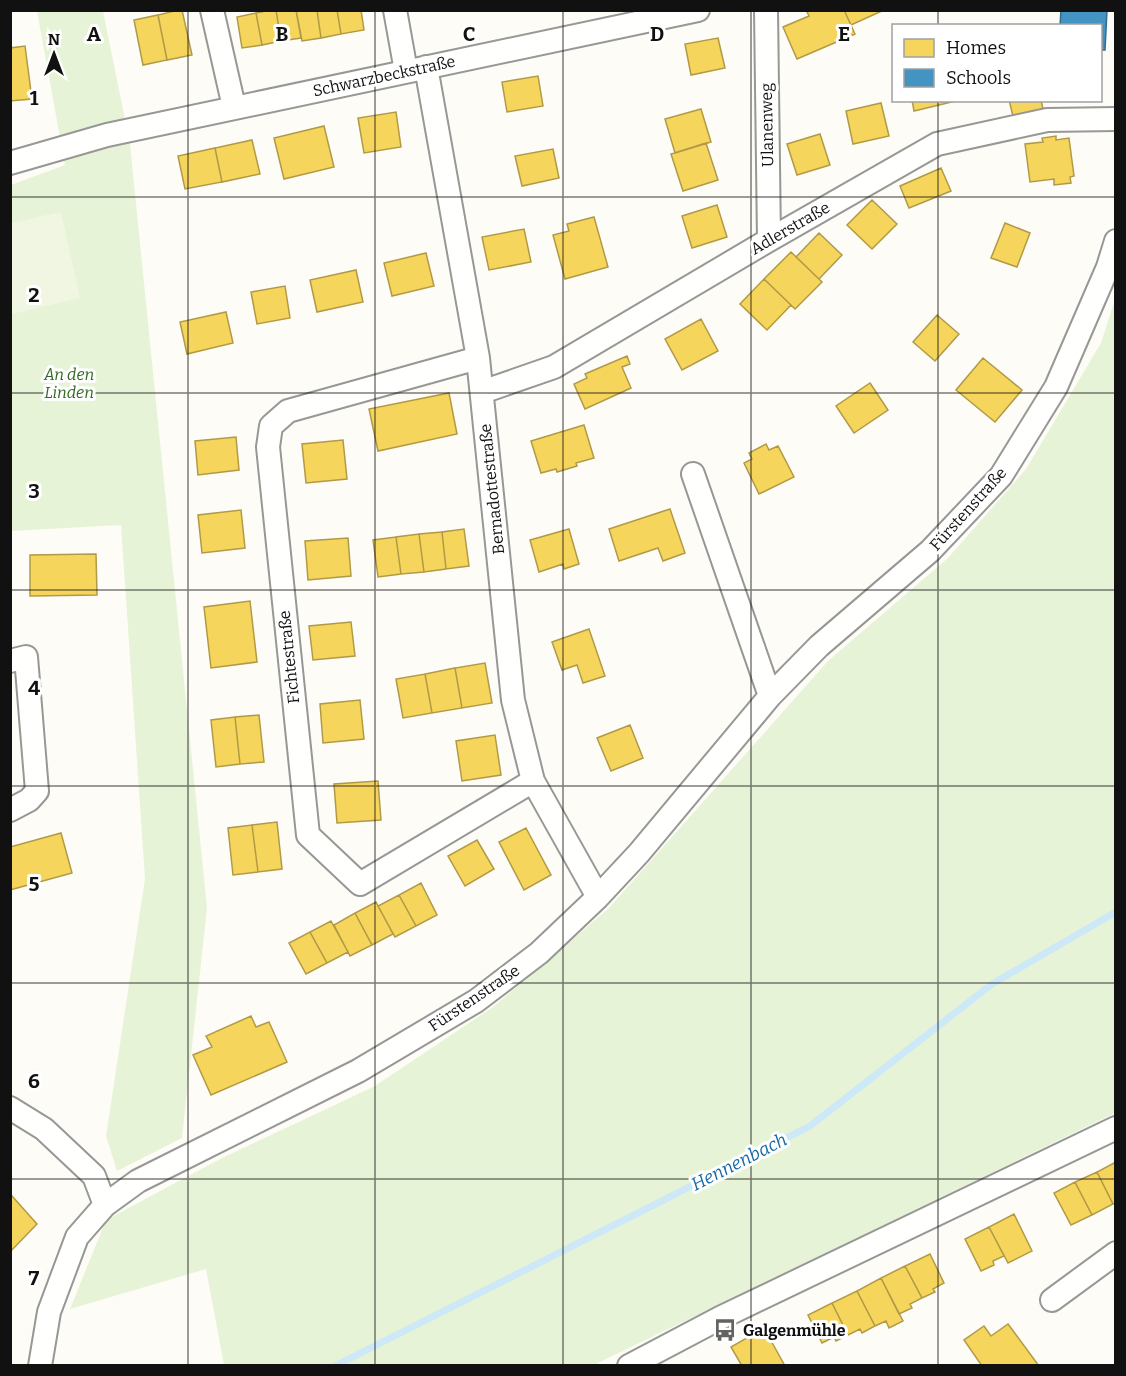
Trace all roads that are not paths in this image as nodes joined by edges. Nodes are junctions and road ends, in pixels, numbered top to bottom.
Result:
1 (212, 10) edge
2 (395, 10) edge
3 (698, 10) edge
4 (766, 10) edge
5 (632, 17) edge
6 (416, 69) junction
7 (234, 107) junction
8 (1116, 119) edge
9 (10, 163) edge
10 (769, 240) junction
11 (1116, 241) edge
12 (478, 358) junction
13 (482, 392) junction
14 (693, 474) dead end
15 (10, 661) edge
16 (770, 696) junction
17 (533, 781) junction
18 (10, 810) edge
19 (598, 897) junction
20 (10, 1108) edge
21 (1116, 1128) edge
22 (105, 1205) junction
23 (1116, 1253) edge
24 (1052, 1300) dead end
25 (40, 1365) edge
26 (629, 1365) edge

1 - 7 street
2 - 6 street, Bernadottestraße
3 - 5 street, Schwarzbeckstraße
4 - 10 street, Ulanenweg
5 - 6 street, Schwarzbeckstraße
6 - 7 street, Schwarzbeckstraße
6 - 12 street, Bernadottestraße
7 - 9 street, Schwarzbeckstraße
8 - 10 street, Adlerstraße
10 - 13 street, Adlerstraße
11 - 16 street, Fürstenstraße
12 - 13 street, Bernadottestraße
12 - 17 street, Fichtestraße
13 - 17 street, Bernadottestraße
14 - 16 street
15 - 18 street
16 - 19 street, Fürstenstraße
17 - 19 street, Bernadottestraße
19 - 22 street, Fürstenstraße
20 - 22 street
21 - 26 street
22 - 25 street, Fürstenstraße
23 - 24 street

